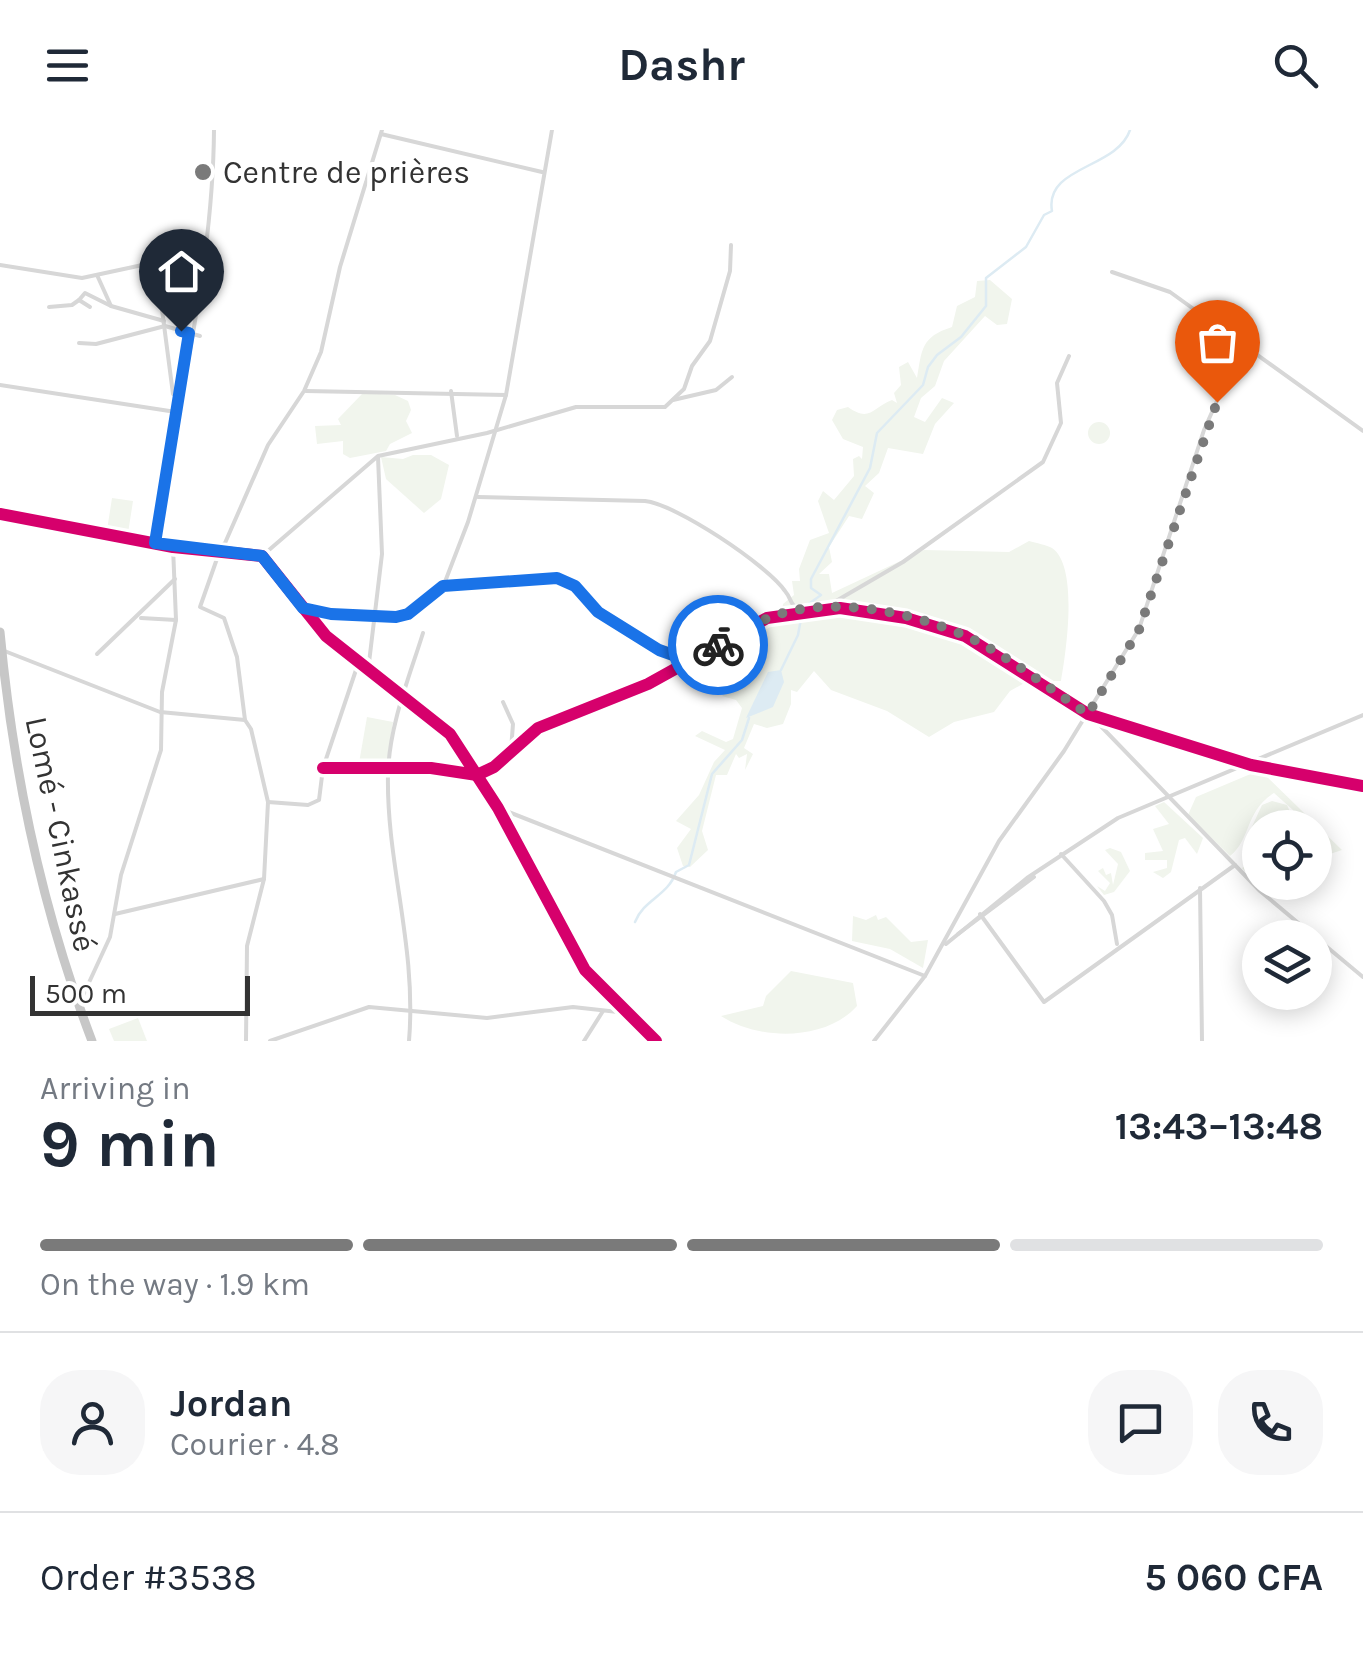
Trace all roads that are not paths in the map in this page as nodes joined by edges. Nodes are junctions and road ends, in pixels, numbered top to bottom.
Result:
1 (214, 130) edge
2 (552, 130) edge
3 (381, 132) edge
4 (542, 172) junction
5 (731, 245) dead end
6 (203, 258) junction
7 (161, 261) junction
8 (0, 265) edge
9 (1112, 272) dead end
10 (97, 275) junction
11 (79, 300) junction
12 (50, 306) dead end
13 (111, 306) junction
14 (90, 307) dead end
15 (166, 324) junction
16 (189, 333) junction
17 (200, 336) dead end
18 (79, 343) dead end
19 (1241, 347) junction
20 (1070, 356) dead end
21 (732, 376) dead end
22 (0, 385) edge
23 (304, 391) junction
24 (451, 391) junction
25 (174, 394) dead end
26 (506, 394) junction
27 (674, 400) junction
28 (176, 412) junction
29 (497, 430) junction
30 (1363, 431) edge
31 (457, 438) junction
32 (378, 456) junction
33 (476, 498) junction
34 (0, 514) edge
35 (155, 543) junction
36 (173, 547) junction
37 (217, 553) junction
38 (262, 556) junction
39 (174, 579) junction
40 (443, 586) junction
41 (303, 608) junction
42 (824, 608) junction
43 (801, 610) junction
44 (377, 616) junction
45 (139, 617) junction
46 (176, 620) junction
47 (0, 632) edge
48 (423, 633) dead end
49 (2, 650) edge
50 (96, 654) dead end
51 (690, 661) junction
52 (358, 664) junction
53 (368, 671) junction
54 (402, 696) junction
55 (503, 702) dead end
56 (160, 712) junction
57 (1088, 714) junction
58 (1363, 714) edge
59 (246, 720) junction
60 (511, 750) junction
61 (1252, 765) junction
62 (324, 768) junction
63 (388, 769) junction
64 (477, 775) junction
65 (1363, 786) edge
66 (1168, 799) junction
67 (268, 802) junction
68 (498, 808) junction
69 (1061, 854) junction
70 (1235, 866) junction
71 (264, 879) junction
72 (1200, 888) junction
73 (115, 914) junction
74 (981, 916) junction
75 (944, 946) junction
76 (1118, 946) junction
77 (925, 976) junction
78 (1363, 977) edge
79 (78, 1006) junction
80 (603, 1011) junction
81 (412, 1012) junction
82 (626, 1012) junction
83 (92, 1041) edge
84 (246, 1041) edge
85 (270, 1041) edge
86 (409, 1041) edge
87 (584, 1041) edge
88 (656, 1041) edge
89 (874, 1041) edge
90 (1202, 1041) edge

1 - 6 street
2 - 4 street
3 - 4 street
3 - 23 street
4 - 26 street
5 - 27 street
6 - 7 street
6 - 16 street
7 - 10 street
7 - 15 street
8 - 10 street
9 - 19 street
10 - 13 street
11 - 12 street
11 - 13 street
11 - 14 street
13 - 15 street
15 - 16 street
15 - 18 street
15 - 25 street
16 - 17 street
16 - 28 street
19 - 30 street
19 - 57 street
20 - 42 street
21 - 27 street
22 - 28 street
23 - 24 street
23 - 37 street
24 - 26 street
24 - 31 street
26 - 29 street
27 - 29 street
28 - 35 street
29 - 31 street
29 - 33 street
31 - 32 street
32 - 38 street
32 - 44 street
33 - 40 street
33 - 43 street
34 - 35 street
35 - 36 street
36 - 37 street
36 - 39 street
37 - 38 street
37 - 59 street
38 - 41 street
39 - 45 street
39 - 46 street
40 - 44 street
40 - 51 street
41 - 44 street
41 - 52 street
42 - 43 street
42 - 57 street
43 - 51 street
44 - 53 street
45 - 46 street
45 - 50 street
46 - 56 street
47 - 49 highway, Lomé - Cinkassé
48 - 54 street
49 - 56 street
49 - 79 highway, Lomé - Cinkassé
51 - 60 street
52 - 53 street
52 - 62 street
53 - 54 street
54 - 63 street
54 - 64 street
55 - 60 street
56 - 59 street
56 - 73 street
57 - 61 street
57 - 66 street
57 - 75 street
58 - 61 street
59 - 67 street
60 - 64 street
61 - 65 street
61 - 66 street
62 - 63 street
62 - 67 street
63 - 64 street
63 - 81 street
64 - 68 street
66 - 69 street
66 - 70 street
67 - 71 street
68 - 77 street
68 - 82 street
69 - 74 street
69 - 76 street
70 - 72 street
70 - 78 street
71 - 73 street
71 - 84 street
72 - 76 street
72 - 90 street
73 - 79 street
74 - 75 street
74 - 76 street
75 - 77 street
77 - 89 street
79 - 83 highway, Lomé - Cinkassé
80 - 81 street
80 - 82 street
80 - 87 street
81 - 85 street
81 - 86 street
82 - 88 street

